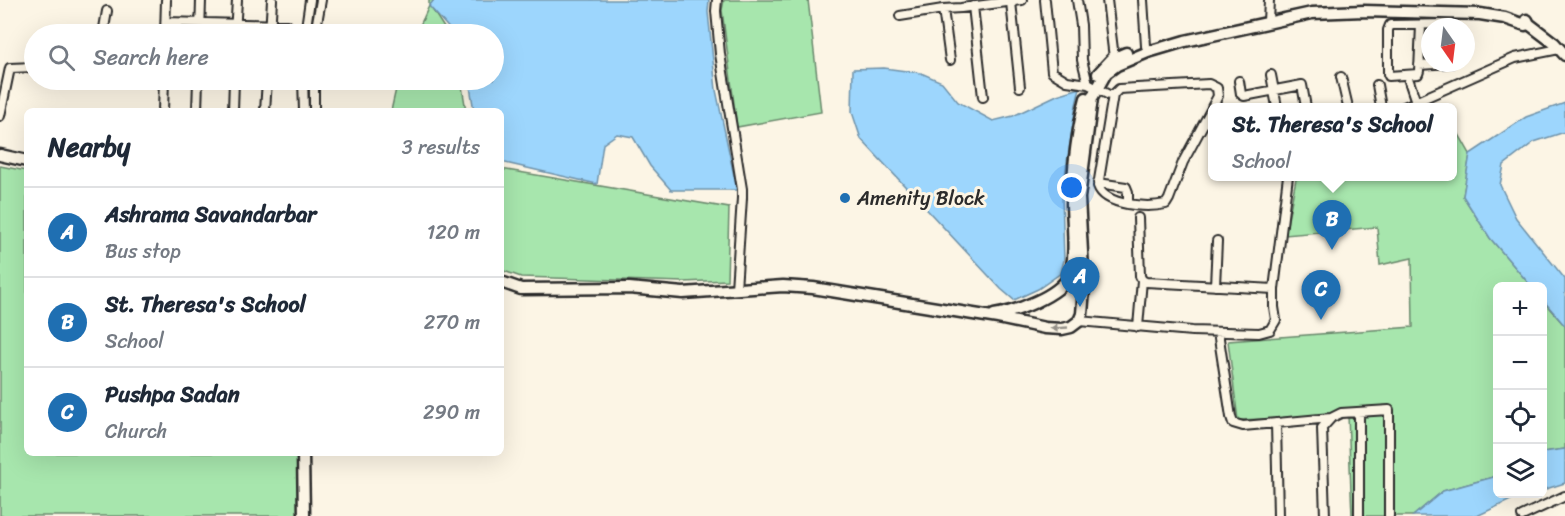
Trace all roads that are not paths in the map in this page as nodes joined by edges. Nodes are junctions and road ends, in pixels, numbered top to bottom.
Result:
1 (166, 0) edge
2 (201, 0) edge
3 (237, 0) edge
4 (272, 0) edge
5 (310, 0) edge
6 (321, 0) edge
7 (717, 0) edge
8 (1022, 0) edge
9 (1045, 0) edge
10 (1077, 0) edge
11 (1107, 0) edge
12 (1143, 0) edge
13 (1269, 0) edge
14 (1011, 2) junction
15 (961, 4) edge
16 (973, 6) junction
17 (1377, 6) edge
18 (943, 9) junction
19 (107, 11) dead end
20 (1421, 12) junction
21 (900, 16) dead end
22 (1421, 18) edge
23 (1268, 19) junction
24 (166, 22) joint
25 (200, 23) junction
26 (105, 24) edge
27 (236, 24) joint
28 (270, 24) edge
29 (306, 24) edge
30 (317, 24) edge
31 (1529, 24) junction
32 (1421, 25) joint
33 (1146, 46) junction
34 (1562, 52) edge
35 (1114, 58) junction
36 (950, 60) dead end
37 (1419, 65) joint
38 (24, 67) edge
39 (1271, 75) dead end
40 (1341, 77) dead end
41 (1239, 81) dead end
42 (1409, 81) dead end
43 (1377, 85) dead end
44 (1092, 86) junction
45 (1020, 87) dead end
46 (164, 90) edge
47 (198, 90) edge
48 (234, 90) edge
49 (266, 90) edge
50 (303, 90) edge
51 (314, 90) edge
52 (1273, 91) junction
53 (1113, 95) junction
54 (983, 97) dead end
55 (1416, 102) joint
56 (1214, 103) edge
57 (1276, 103) edge
58 (1305, 103) edge
59 (1346, 103) edge
60 (1380, 103) edge
61 (163, 108) edge
62 (197, 108) edge
63 (233, 108) edge
64 (265, 108) edge
65 (304, 108) edge
66 (314, 108) edge
67 (1208, 115) edge
68 (0, 116) edge
69 (0, 155) edge
70 (24, 160) edge
71 (1288, 181) edge
72 (1098, 183) junction
73 (1128, 204) junction
74 (1138, 218) dead end
75 (1217, 241) dead end
76 (1142, 280) junction
77 (504, 283) edge
78 (1215, 286) junction
79 (735, 289) junction
80 (1274, 289) junction
81 (985, 316) junction
82 (1079, 321) junction
83 (1138, 327) junction
84 (1218, 332) junction
85 (1359, 412) junction
86 (1331, 418) junction
87 (1276, 423) junction
88 (303, 456) edge
89 (1565, 496) edge
90 (304, 516) edge
91 (1278, 516) edge
92 (1325, 516) edge
93 (1359, 516) edge
94 (1389, 516) edge
95 (1522, 516) edge

1 - 24 street
2 - 25 street
3 - 27 street
4 - 28 street
5 - 29 street
6 - 30 street
7 - 79 street
8 - 14 street
9 - 44 street
10 - 44 street
11 - 35 street
12 - 33 street
13 - 23 street
14 - 16 street
14 - 45 street
15 - 16 street
15 - 18 street
16 - 54 street
17 - 20 main road
17 - 23 main road
17 - 31 main road
18 - 21 street
18 - 36 street
19 - 26 street
20 - 22 street
20 - 31 main road
23 - 33 main road
23 - 44 main road
24 - 25 street
25 - 27 street
31 - 34 main road
32 - 37 street
32 - 37 street
33 - 35 main road
34 - 55 street
35 - 44 main road
38 - 68 street
39 - 52 street
40 - 59 street
41 - 52 street
42 - 55 street
43 - 60 street
44 - 53 street
44 - 81 main road
44 - 82 main road
46 - 61 street
47 - 62 street
48 - 63 street
49 - 64 street
50 - 65 street
51 - 66 street
52 - 57 street
52 - 58 street
53 - 56 street
53 - 72 street
67 - 73 street
69 - 70 main road
71 - 80 street
72 - 73 street
72 - 73 street
74 - 76 street
75 - 78 street
76 - 78 street
76 - 83 street
77 - 79 main road
78 - 80 street
79 - 81 main road
80 - 84 street
82 -> 81 main road
82 - 83 street
83 - 84 street
84 - 87 street
85 - 86 street
85 - 93 street
85 - 94 street
86 - 87 street
86 - 92 street
87 - 91 street
88 - 90 main road
89 - 95 street

